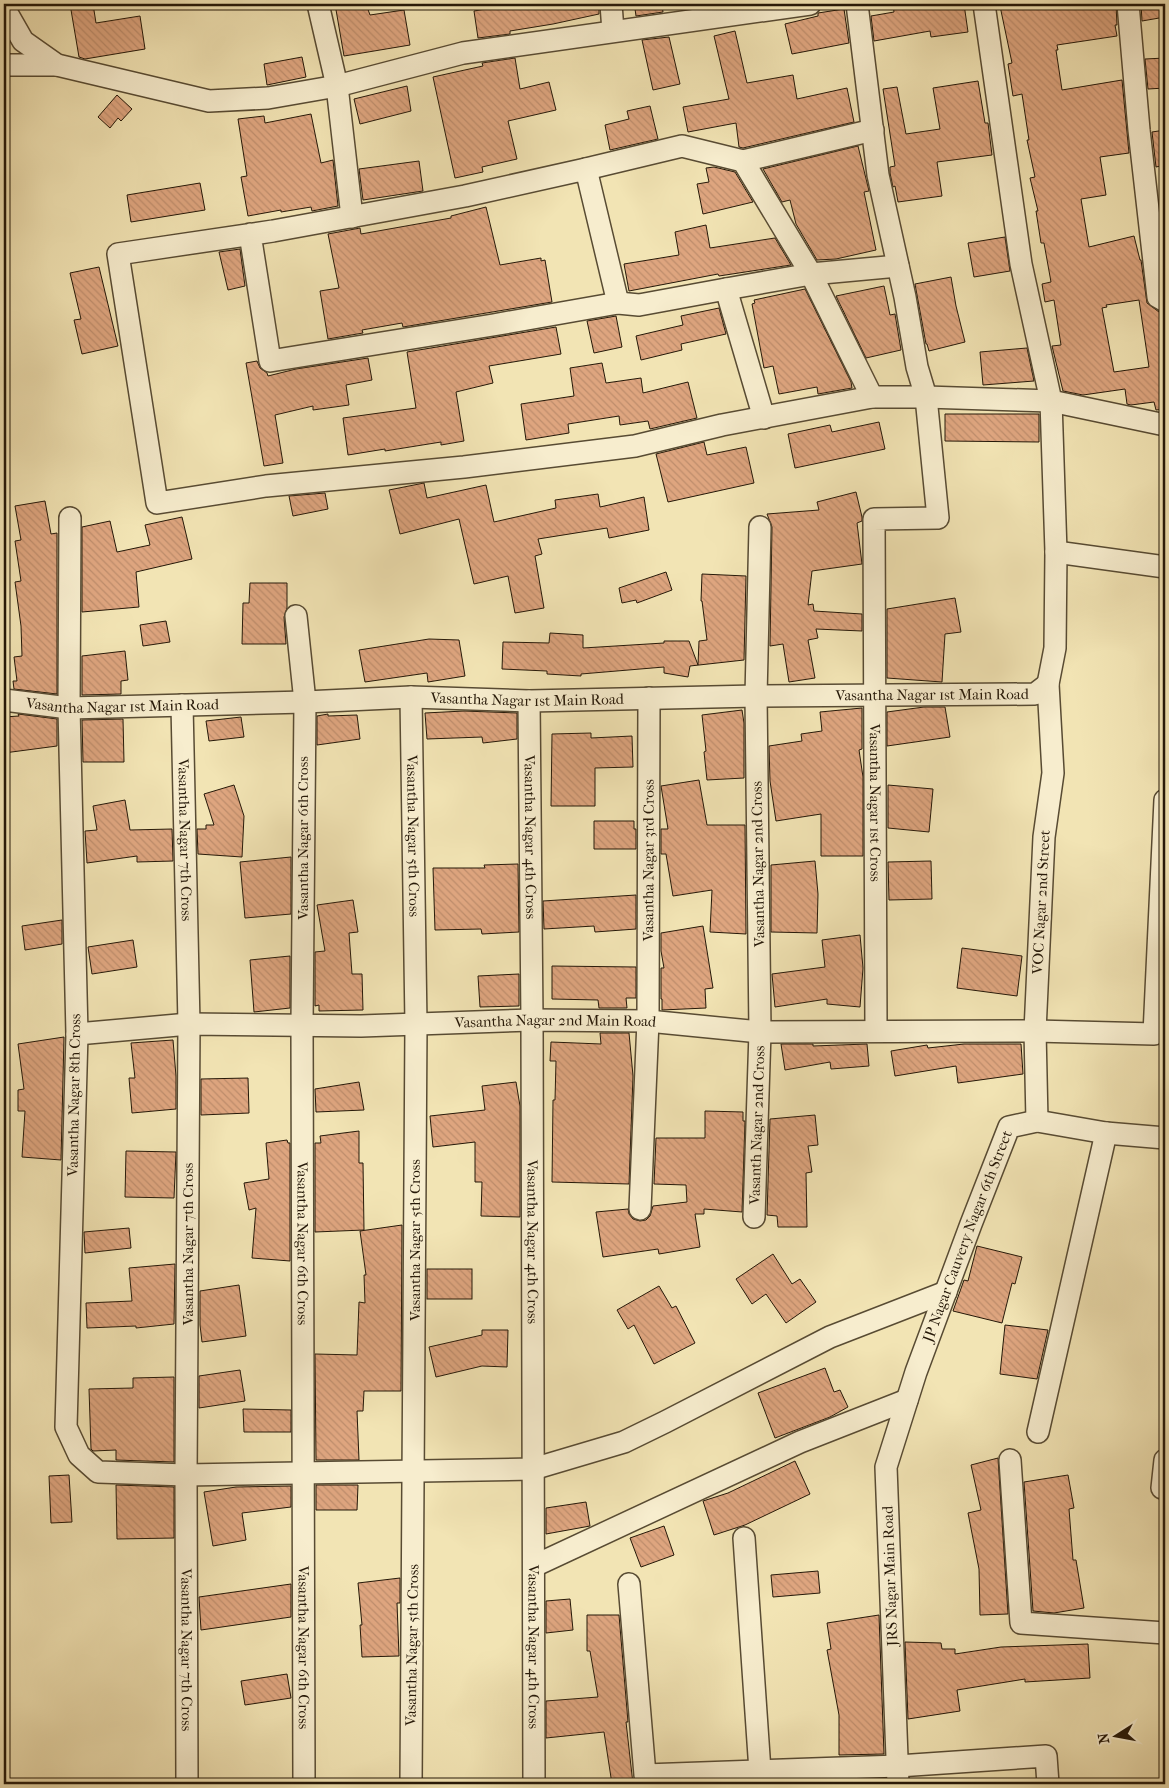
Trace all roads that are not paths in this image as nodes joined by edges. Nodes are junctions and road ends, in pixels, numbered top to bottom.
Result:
1 (6, 4) edge
2 (318, 4) edge
3 (611, 4) edge
4 (810, 4) edge
5 (857, 4) edge
6 (984, 4) edge
7 (1128, 4) edge
8 (784, 6) edge
9 (613, 31) junction
10 (4, 65) edge
11 (58, 65) junction
12 (337, 86) junction
13 (873, 130) junction
14 (743, 160) junction
15 (586, 169) junction
16 (352, 217) junction
17 (250, 234) junction
18 (898, 266) junction
19 (811, 274) junction
20 (726, 289) junction
21 (1165, 301) edge
22 (618, 303) junction
23 (872, 397) junction
24 (926, 397) junction
25 (1051, 401) junction
26 (764, 418) junction
27 (1165, 425) edge
28 (70, 518) dead end
29 (760, 527) dead end
30 (1056, 552) junction
31 (1165, 567) edge
32 (296, 616) dead end
33 (1048, 684) junction
34 (874, 695) junction
35 (756, 696) junction
36 (411, 697) junction
37 (649, 698) junction
38 (4, 700) edge
39 (529, 701) junction
40 (305, 702) junction
41 (182, 705) junction
42 (69, 708) junction
43 (1165, 800) edge
44 (532, 1020) junction
45 (648, 1021) junction
46 (189, 1024) junction
47 (302, 1024) junction
48 (416, 1024) junction
49 (876, 1031) junction
50 (1035, 1031) junction
51 (760, 1032) junction
52 (76, 1034) junction
53 (1037, 1121) junction
54 (1106, 1132) junction
55 (1165, 1138) edge
56 (640, 1209) dead end
57 (754, 1218) dead end
58 (946, 1292) junction
59 (916, 1372) joint
60 (907, 1400) junction
61 (1038, 1432) dead end
62 (1010, 1460) dead end
63 (1165, 1460) edge
64 (533, 1469) junction
65 (414, 1471) junction
66 (304, 1473) junction
67 (186, 1474) junction
68 (1162, 1488) dead end
69 (744, 1538) dead end
70 (534, 1566) junction
71 (629, 1584) dead end
72 (1165, 1633) edge
73 (898, 1775) edge
74 (760, 1778) edge
75 (187, 1784) edge
76 (304, 1784) edge
77 (411, 1784) edge
78 (534, 1784) edge
79 (1048, 1784) edge

1 - 11 street
2 - 12 street
3 - 9 street
4 - 8 street
5 - 13 street
6 - 25 street, VOC Nagar 2nd Street
7 - 21 street
8 - 9 street
9 - 12 street
10 - 11 street
11 - 12 street
12 - 16 street
13 - 14 street
13 - 18 street
14 - 15 street
14 - 19 street
15 - 16 street
15 - 22 street
16 - 17 street
17 - 22 street
17 - 26 street
18 - 19 street
18 - 24 street
19 - 20 street
19 - 23 street
20 - 22 street
20 - 26 street
23 - 24 street
23 - 26 street
24 - 25 street
24 - 34 street, Vasantha Nagar 1st Cross
25 - 27 street
25 - 30 street, VOC Nagar 2nd Street
28 - 42 street, Vasantha Nagar 8th Cross
29 - 35 street, Vasantha Nagar 2nd Cross
30 - 31 street
30 - 33 street, VOC Nagar 2nd Street
32 - 40 street, Vasantha Nagar 6th Cross
33 - 34 street, Vasantha Nagar 1st Main Road
33 - 50 street, VOC Nagar 2nd Street
34 - 35 street, Vasantha Nagar 1st Main Road
34 - 49 street, Vasantha Nagar 1st Cross
35 - 37 street, Vasantha Nagar 1st Main Road
35 - 51 street, Vasantha Nagar 2nd Cross
36 - 39 street, Vasantha Nagar 1st Main Road
36 - 40 street, Vasantha Nagar 1st Main Road
36 - 48 street, Vasantha Nagar 5th Cross
37 - 39 street, Vasantha Nagar 1st Main Road
37 - 45 street, Vasantha Nagar 3rd Cross
38 - 42 street, Vasantha Nagar 1st Main Road
39 - 44 street, Vasantha Nagar 4th Cross
40 - 41 street, Vasantha Nagar 1st Main Road
40 - 47 street, Vasantha Nagar 6th Cross
41 - 42 street, Vasantha Nagar 1st Main Road
41 - 46 street, Vasantha Nagar 7th Cross
42 - 52 street, Vasantha Nagar 8th Cross
43 - 50 street, Vasantha Nagar 2nd Main Road
44 - 45 street, Vasantha Nagar 2nd Main Road
44 - 48 street, Vasantha Nagar 2nd Main Road
44 - 64 street, Vasantha Nagar 4th Cross
45 - 51 street, Vasantha Nagar 2nd Main Road
45 - 56 street, Vasantha Nagar 3rd Cross
46 - 47 street, Vasantha Nagar 2nd Main Road
46 - 52 street, Vasantha Nagar 2nd Main Road
46 - 67 street, Vasantha Nagar 7th Cross
47 - 48 street, Vasantha Nagar 2nd Main Road
47 - 66 street, Vasantha Nagar 6th Cross
48 - 65 street, Vasantha Nagar 5th Cross
49 - 50 street, Vasantha Nagar 2nd Main Road
49 - 51 street, Vasantha Nagar 2nd Main Road
50 - 53 street, VOC Nagar 2nd Street
51 - 57 street, Vasanth Nagar 2nd Cross
52 - 67 street, Vasantha Nagar 8th Cross
53 - 54 street
53 - 58 street, JP Nagar Cauvery Nagar 6th Street
54 - 55 street
54 - 61 street
58 - 59 street, JP Nagar Cauvery Nagar 6th Street
58 - 64 street
59 - 60 street, JRS Nagar Main Road
60 - 70 street
60 - 73 street, JRS Nagar Main Road
62 - 72 street
63 - 68 street
64 - 65 street
64 - 70 street, Vasantha Nagar 4th Cross
65 - 66 street
65 - 77 street, Vasantha Nagar 5th Cross
66 - 67 street
66 - 76 street, Vasantha Nagar 6th Cross
67 - 75 street, Vasantha Nagar 7th Cross
69 - 74 street
70 - 78 street, Vasantha Nagar 4th Cross
71 - 74 street
73 - 74 street
73 - 79 street

